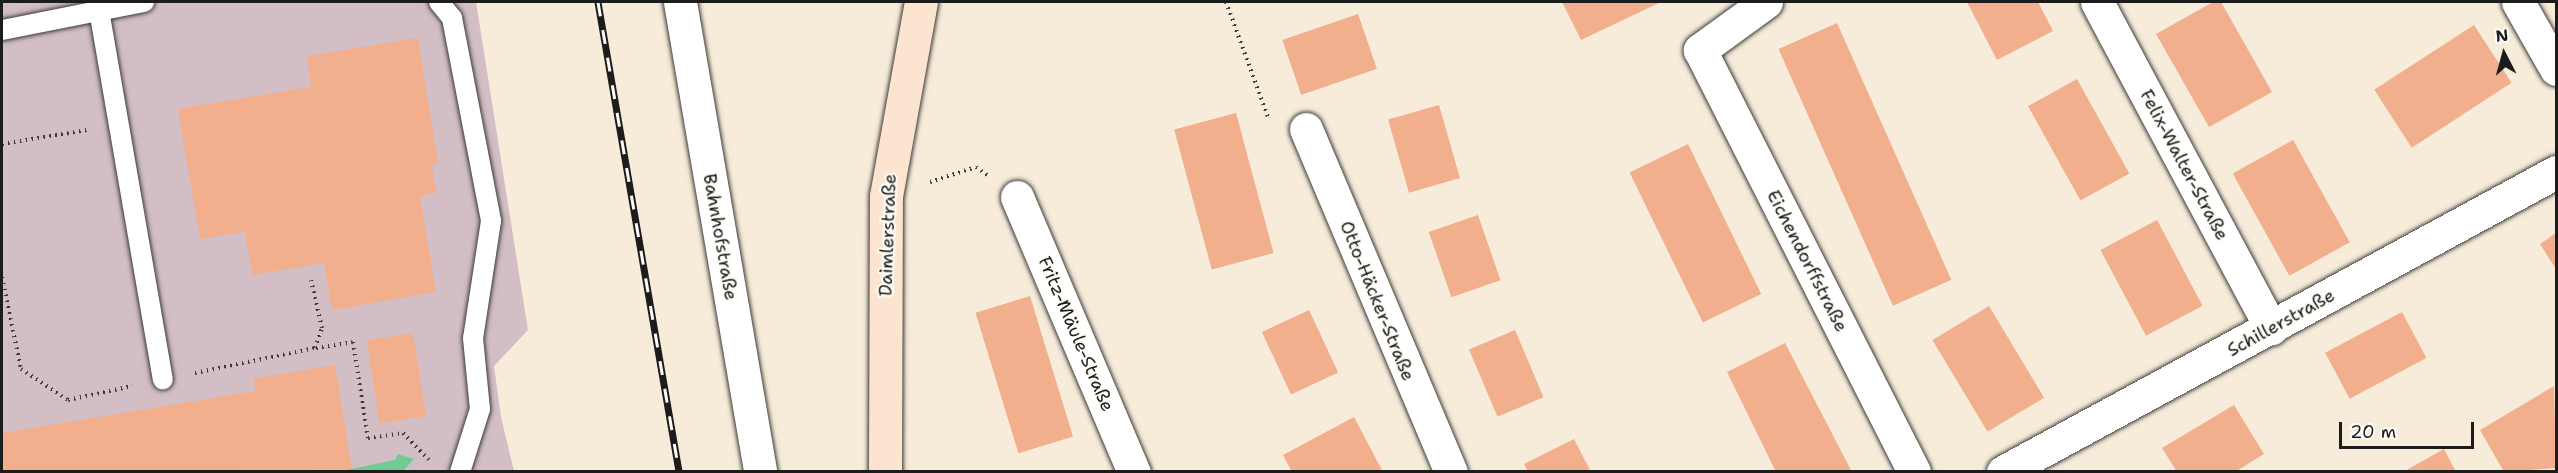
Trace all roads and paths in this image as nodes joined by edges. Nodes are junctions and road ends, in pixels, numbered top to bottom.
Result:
1 (144, 2) edge
2 (439, 2) edge
3 (680, 2) edge
4 (921, 2) edge
5 (1226, 2) edge
6 (1766, 2) edge
7 (2097, 2) edge
8 (2518, 2) edge
9 (99, 10) junction
10 (2, 30) edge
11 (2556, 69) edge
12 (119, 125) junction
13 (1306, 129) joint
14 (2, 144) edge
15 (2556, 172) edge
16 (886, 196) junction
17 (1017, 197) joint
18 (2271, 328) junction
19 (315, 348) dead end
20 (162, 380) dead end
21 (433, 464) dead end
22 (460, 471) edge
23 (760, 471) edge
24 (885, 471) edge
25 (1134, 471) edge
26 (1451, 471) edge
27 (1914, 471) edge
28 (2003, 471) edge

1 - 9 lane
2 - 22 lane
3 - 23 street, Bahnhofstraße
4 - 16 main road, Daimlerstraße
5 - 13 path
6 - 27 street, Eichendorffstraße
7 - 18 street, Felix-Walter-Straße
8 - 11 street
9 - 10 lane
9 - 12 lane
12 - 14 path
12 - 20 lane
13 - 26 street, Otto-Häcker-Straße
15 - 18 street, Schillerstraße
16 - 17 path
16 - 24 main road, Daimlerstraße
17 - 25 street, Fritz-Mäule-Straße
18 - 28 street, Schillerstraße
19 - 21 path

